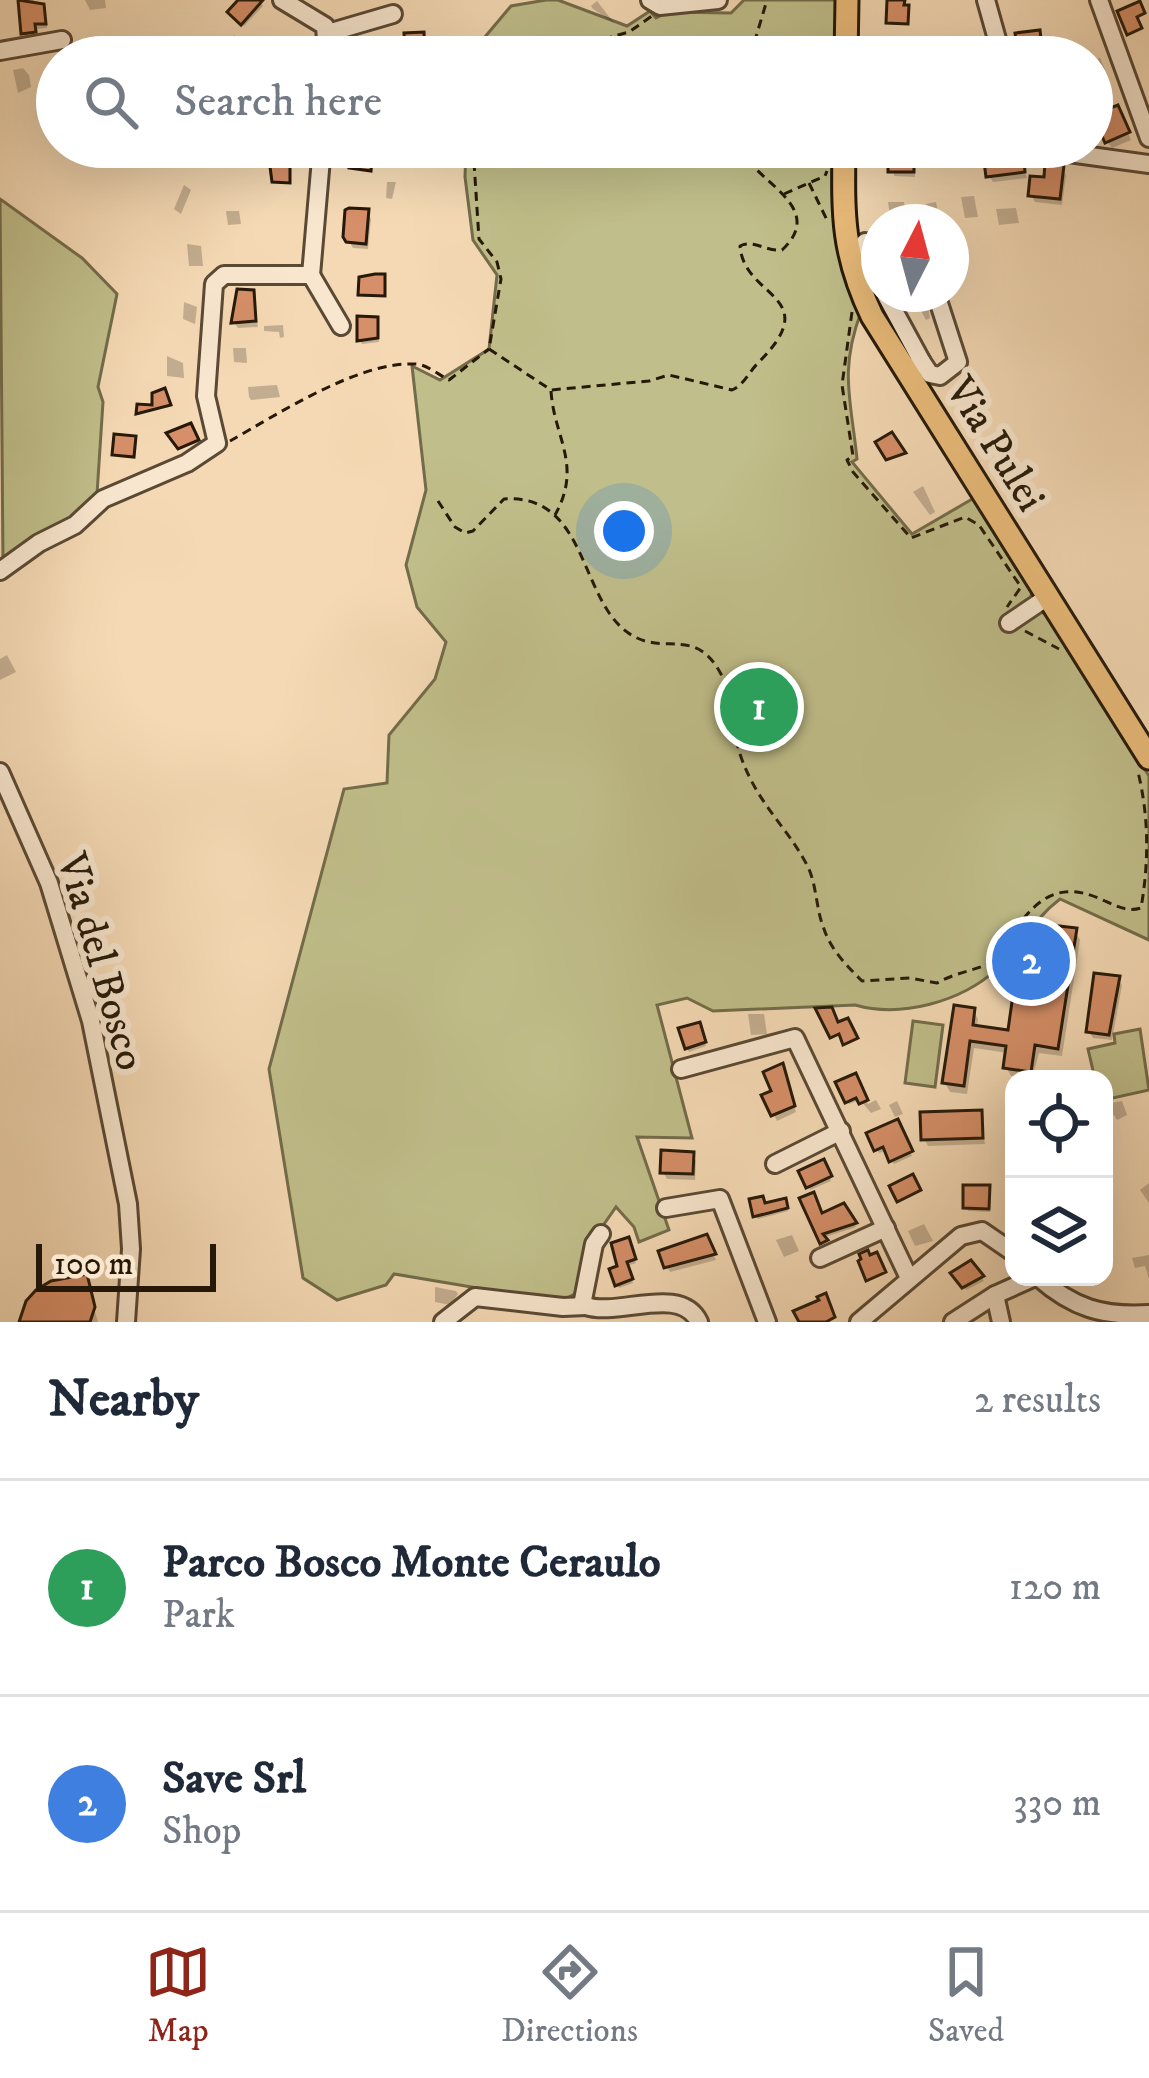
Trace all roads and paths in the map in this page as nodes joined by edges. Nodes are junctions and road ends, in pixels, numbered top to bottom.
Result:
1 (282, 0) edge
2 (718, 0) edge
3 (767, 0) edge
4 (847, 0) edge
5 (986, 0) edge
6 (1099, 0) edge
7 (655, 3) edge
8 (393, 14) dead end
9 (328, 33) junction
10 (328, 36) edge
11 (613, 36) edge
12 (756, 36) edge
13 (846, 36) edge
14 (996, 36) edge
15 (1112, 36) edge
16 (1113, 39) edge
17 (36, 44) edge
18 (0, 50) edge
19 (1149, 138) edge
20 (1113, 161) edge
21 (1149, 164) edge
22 (320, 168) edge
23 (474, 168) edge
24 (754, 168) edge
25 (828, 168) edge
26 (844, 168) edge
27 (809, 183) junction
28 (784, 194) junction
29 (830, 233) dead end
30 (310, 275) junction
31 (853, 307) dead end
32 (892, 312) edge
33 (942, 312) edge
34 (341, 326) dead end
35 (489, 349) junction
36 (914, 367) junction
37 (551, 389) junction
38 (217, 443) junction
39 (438, 501) dead end
40 (554, 517) junction
41 (0, 571) edge
42 (1046, 598) junction
43 (1010, 623) junction
44 (1064, 652) dead end
45 (1143, 763) edge
46 (2, 778) edge
47 (681, 1069) dead end
48 (841, 1131) junction
49 (775, 1164) dead end
50 (666, 1208) dead end
51 (886, 1228) junction
52 (601, 1234) dead end
53 (1005, 1246) edge
54 (820, 1258) dead end
55 (909, 1278) junction
56 (1016, 1286) edge
57 (1050, 1286) edge
58 (995, 1295) junction
59 (586, 1306) junction
60 (1149, 1314) edge
61 (1119, 1319) edge
62 (126, 1322) edge
63 (443, 1322) edge
64 (699, 1322) edge
65 (767, 1322) edge
66 (859, 1322) edge
67 (953, 1322) edge
68 (1001, 1322) edge

1 - 9 street
2 - 7 street
3 - 12 path
4 - 13 main road
5 - 14 street
6 - 15 street
7 - 11 path
8 - 9 street
9 - 10 street
16 - 19 street
17 - 18 street
20 - 21 street
22 - 30 street
23 - 35 path
24 - 28 path
25 - 27 path
26 - 36 main road, Via Pulei
27 - 28 path
27 - 29 path
28 - 37 path
30 - 34 street
30 - 38 street
31 - 43 path
32 - 36 street
33 - 36 street
35 - 37 path
35 - 38 path
36 - 42 main road, Via Pulei
37 - 40 path
38 - 41 street
39 - 40 path
40 - 45 path
42 - 43 street
42 - 45 main road, Via Pulei
43 - 44 path
46 - 62 street, Via del Bosco
47 - 48 street
48 - 49 street
48 - 51 street
50 - 65 street
51 - 54 street
51 - 55 street
52 - 59 street
53 - 55 street
55 - 66 street
56 - 58 street
57 - 61 street
58 - 67 street
58 - 68 street
59 - 63 street
59 - 64 street
60 - 61 street

